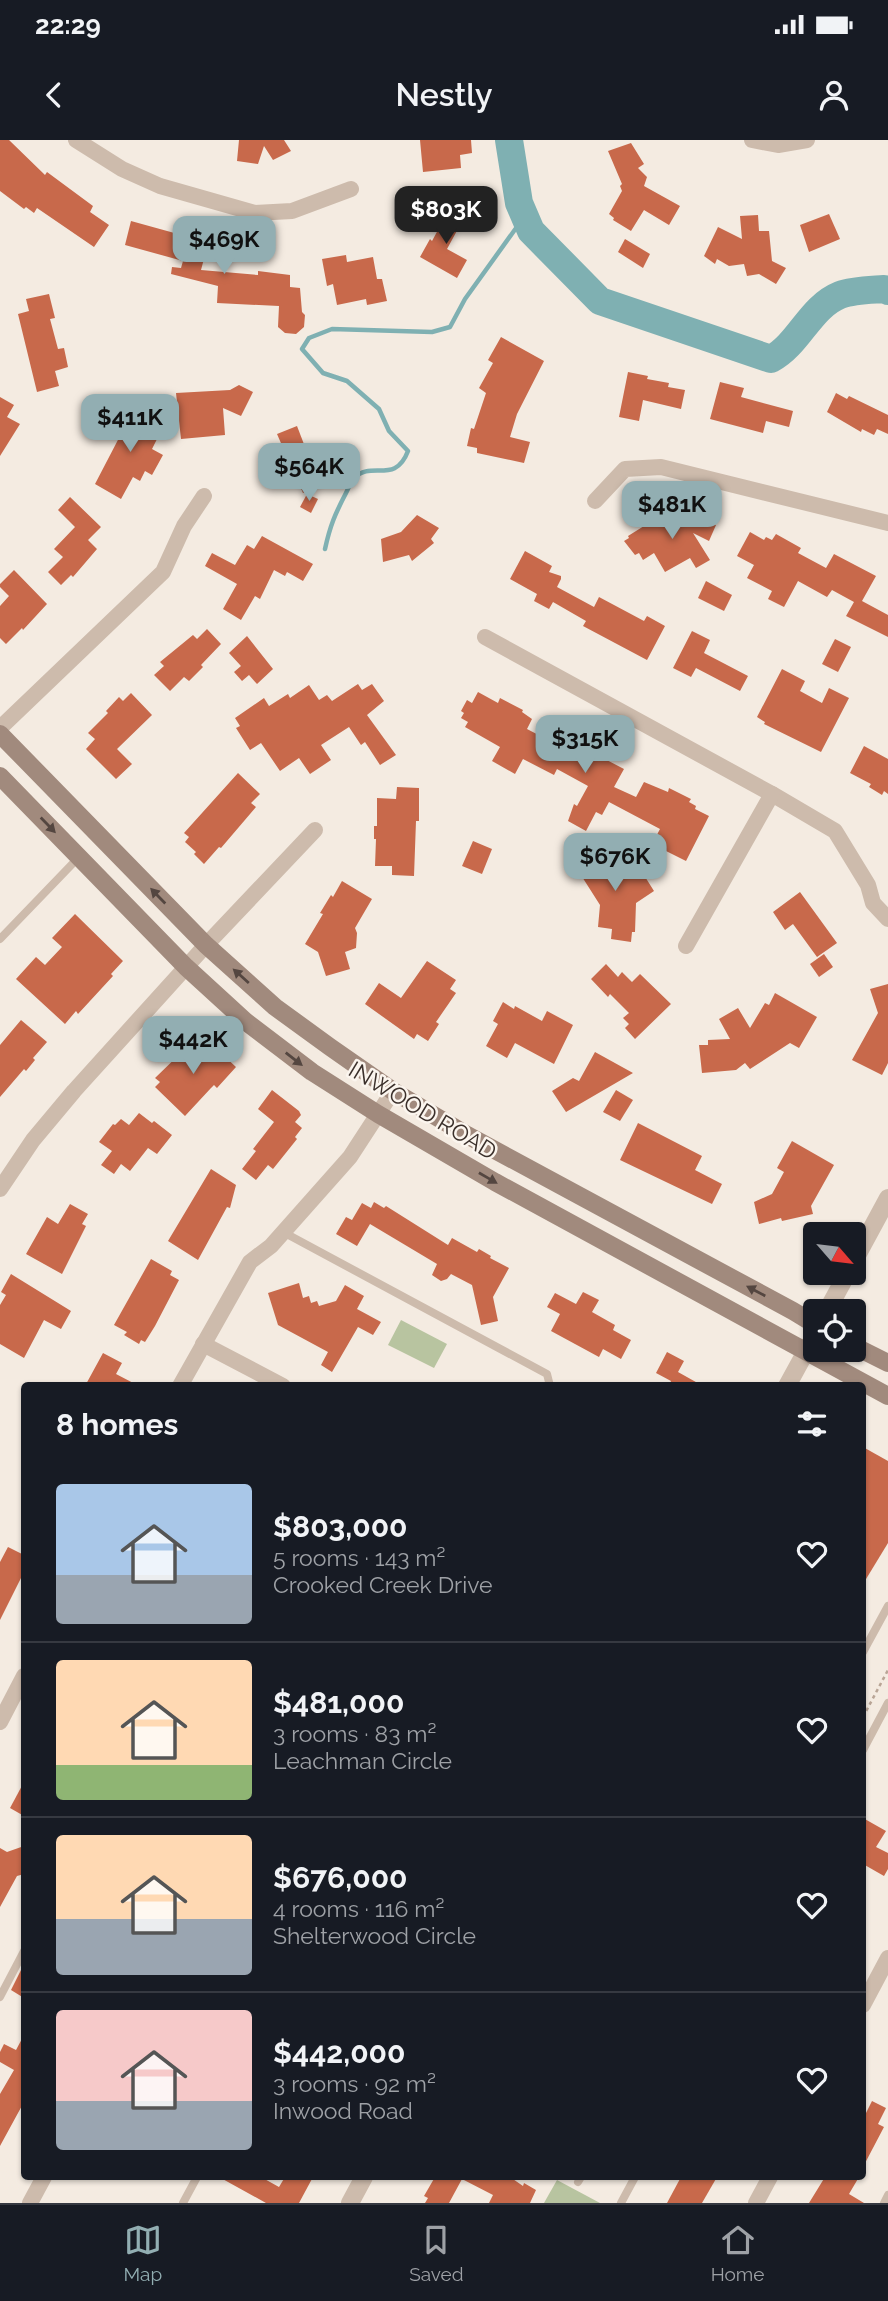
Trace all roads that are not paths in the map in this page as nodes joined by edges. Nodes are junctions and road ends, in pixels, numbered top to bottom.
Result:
1 (76, 140) edge
2 (752, 140) edge
3 (807, 140) edge
4 (351, 189) dead end
5 (204, 496) dead end
6 (595, 501) dead end
7 (888, 523) edge
8 (485, 637) dead end
9 (0, 728) edge
10 (0, 734) edge
11 (0, 776) edge
12 (772, 794) junction
13 (315, 831) dead end
14 (79, 857) junction
15 (888, 919) edge
16 (0, 939) edge
17 (206, 945) junction
18 (687, 946) dead end
19 (186, 967) junction
20 (393, 1091) junction
21 (378, 1114) junction
22 (0, 1189) edge
23 (888, 1198) edge
24 (283, 1232) junction
25 (866, 1239) edge
26 (803, 1317) edge
27 (203, 1344) junction
28 (803, 1350) edge
29 (866, 1352) edge
30 (803, 1355) edge
31 (825, 1362) edge
32 (888, 1363) edge
33 (182, 1382) edge
34 (275, 1382) edge
35 (549, 1382) edge
36 (789, 1382) edge
37 (862, 1382) edge
38 (866, 1384) edge
39 (888, 1396) edge
40 (888, 1606) edge
41 (866, 1647) edge
42 (21, 1682) edge
43 (888, 1703) edge
44 (0, 1722) edge
45 (866, 1744) edge
46 (21, 1957) edge
47 (888, 1958) edge
48 (0, 1997) edge
49 (866, 1999) edge
50 (42, 2180) edge
51 (195, 2180) edge
52 (362, 2180) edge
53 (633, 2180) edge
54 (768, 2180) edge
55 (888, 2195) edge
56 (30, 2203) edge
57 (183, 2203) edge
58 (350, 2203) edge
59 (621, 2203) edge
60 (756, 2203) edge
61 (884, 2203) edge

1 - 4 street
2 - 3 street
5 - 9 street
6 - 7 street
8 - 12 street
17 -> 10 main road, INWOOD ROAD
11 -> 14 main road, INWOOD ROAD
12 - 15 street
12 - 18 street
13 - 17 street
14 - 16 lane
14 - 19 main road, INWOOD ROAD
17 - 19 street
20 -> 17 main road, INWOOD ROAD
19 -> 21 main road, INWOOD ROAD
19 - 22 street
20 - 21 street
26 -> 20 main road, INWOOD ROAD
21 - 24 street
21 -> 28 main road, INWOOD ROAD
23 - 25 street
24 - 27 street
24 - 35 lane
27 - 33 street
27 - 34 street
29 - 32 main road
30 - 36 street
31 - 37 main road, INWOOD ROAD
38 - 39 main road, INWOOD ROAD
40 - 41 lane
42 - 44 street
43 - 45 lane
46 - 48 lane
47 - 49 street
50 - 56 street
51 - 57 lane
52 - 58 street
53 - 59 lane
54 - 60 street
55 - 61 lane

